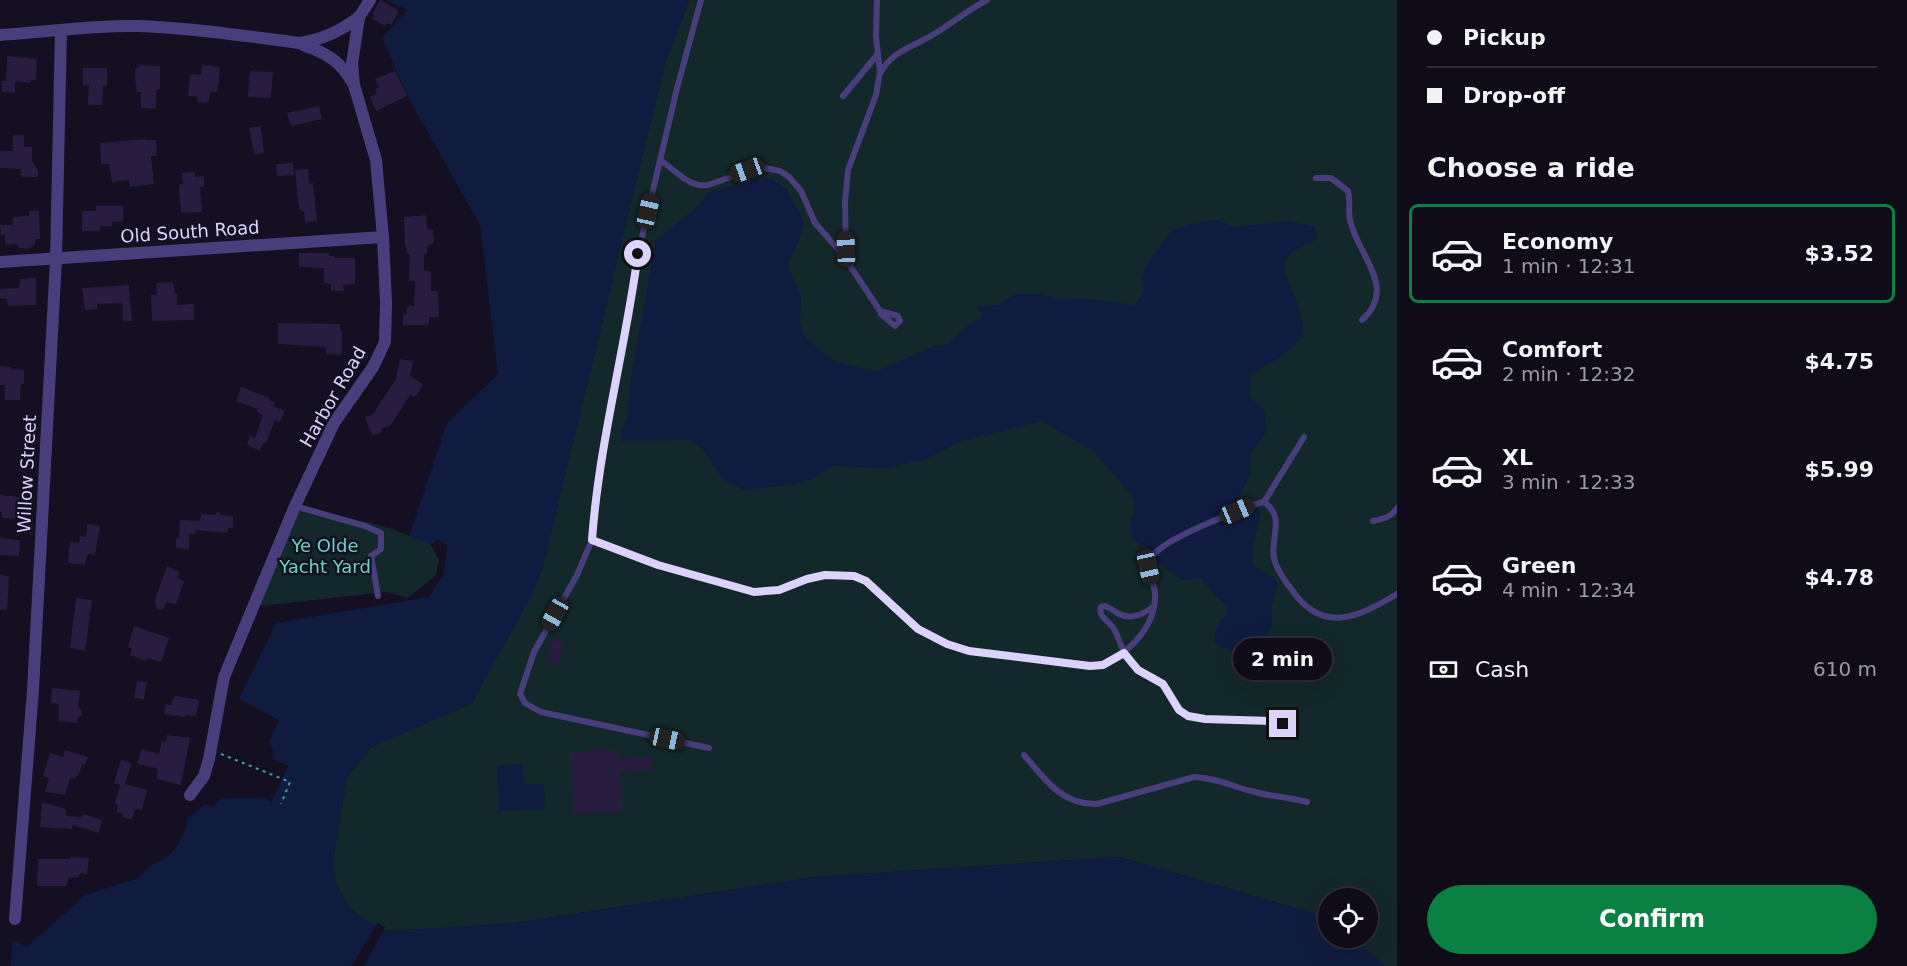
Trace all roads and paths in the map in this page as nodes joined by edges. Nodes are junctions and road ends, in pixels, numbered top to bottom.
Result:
1 (370, 0) edge
2 (700, 0) edge
3 (877, 0) edge
4 (987, 0) edge
5 (359, 17) junction
6 (61, 30) junction
7 (0, 35) edge
8 (299, 44) junction
9 (878, 54) junction
10 (880, 72) junction
11 (354, 86) junction
12 (843, 96) dead end
13 (660, 160) junction
14 (1316, 178) dead end
15 (383, 237) junction
16 (843, 255) junction
17 (57, 259) junction
18 (0, 261) edge
19 (881, 314) dead end
20 (1362, 320) dead end
21 (1304, 437) dead end
22 (1264, 502) junction
23 (295, 506) junction
24 (1397, 508) edge
25 (1373, 521) dead end
26 (592, 540) junction
27 (1397, 594) edge
28 (378, 596) dead end
29 (1154, 606) junction
30 (1122, 616) junction
31 (1114, 628) junction
32 (1124, 653) junction
33 (1283, 724) dead end
34 (710, 748) dead end
35 (211, 750) junction
36 (1024, 755) dead end
37 (190, 795) dead end
38 (1307, 802) dead end
39 (281, 804) dead end
40 (15, 918) dead end

1 - 5 street, Harbor Road
2 - 13 lane
3 - 9 lane
4 - 10 lane
5 - 8 street
5 - 11 street, Harbor Road
6 - 7 street
6 - 8 street
6 - 17 street, Willow Street
8 - 11 street
9 - 10 lane
9 - 12 lane
10 - 16 lane
11 - 15 street, Harbor Road
13 - 16 lane
13 - 26 lane
14 - 20 lane
15 - 17 street, Old South Road
15 - 23 street, Harbor Road
16 - 19 lane
17 - 18 street, Old South Road
17 - 40 street, Willow Street
21 - 22 lane
22 - 27 lane
22 - 29 lane
23 - 28 lane
23 - 35 street, Harbor Road
24 - 25 lane
26 - 32 lane
26 - 34 lane
29 - 30 lane
29 - 32 lane
30 - 31 lane
30 - 31 lane
31 - 32 lane
32 - 33 lane
35 - 37 street, Harbor Road
35 - 39 path
36 - 38 lane

